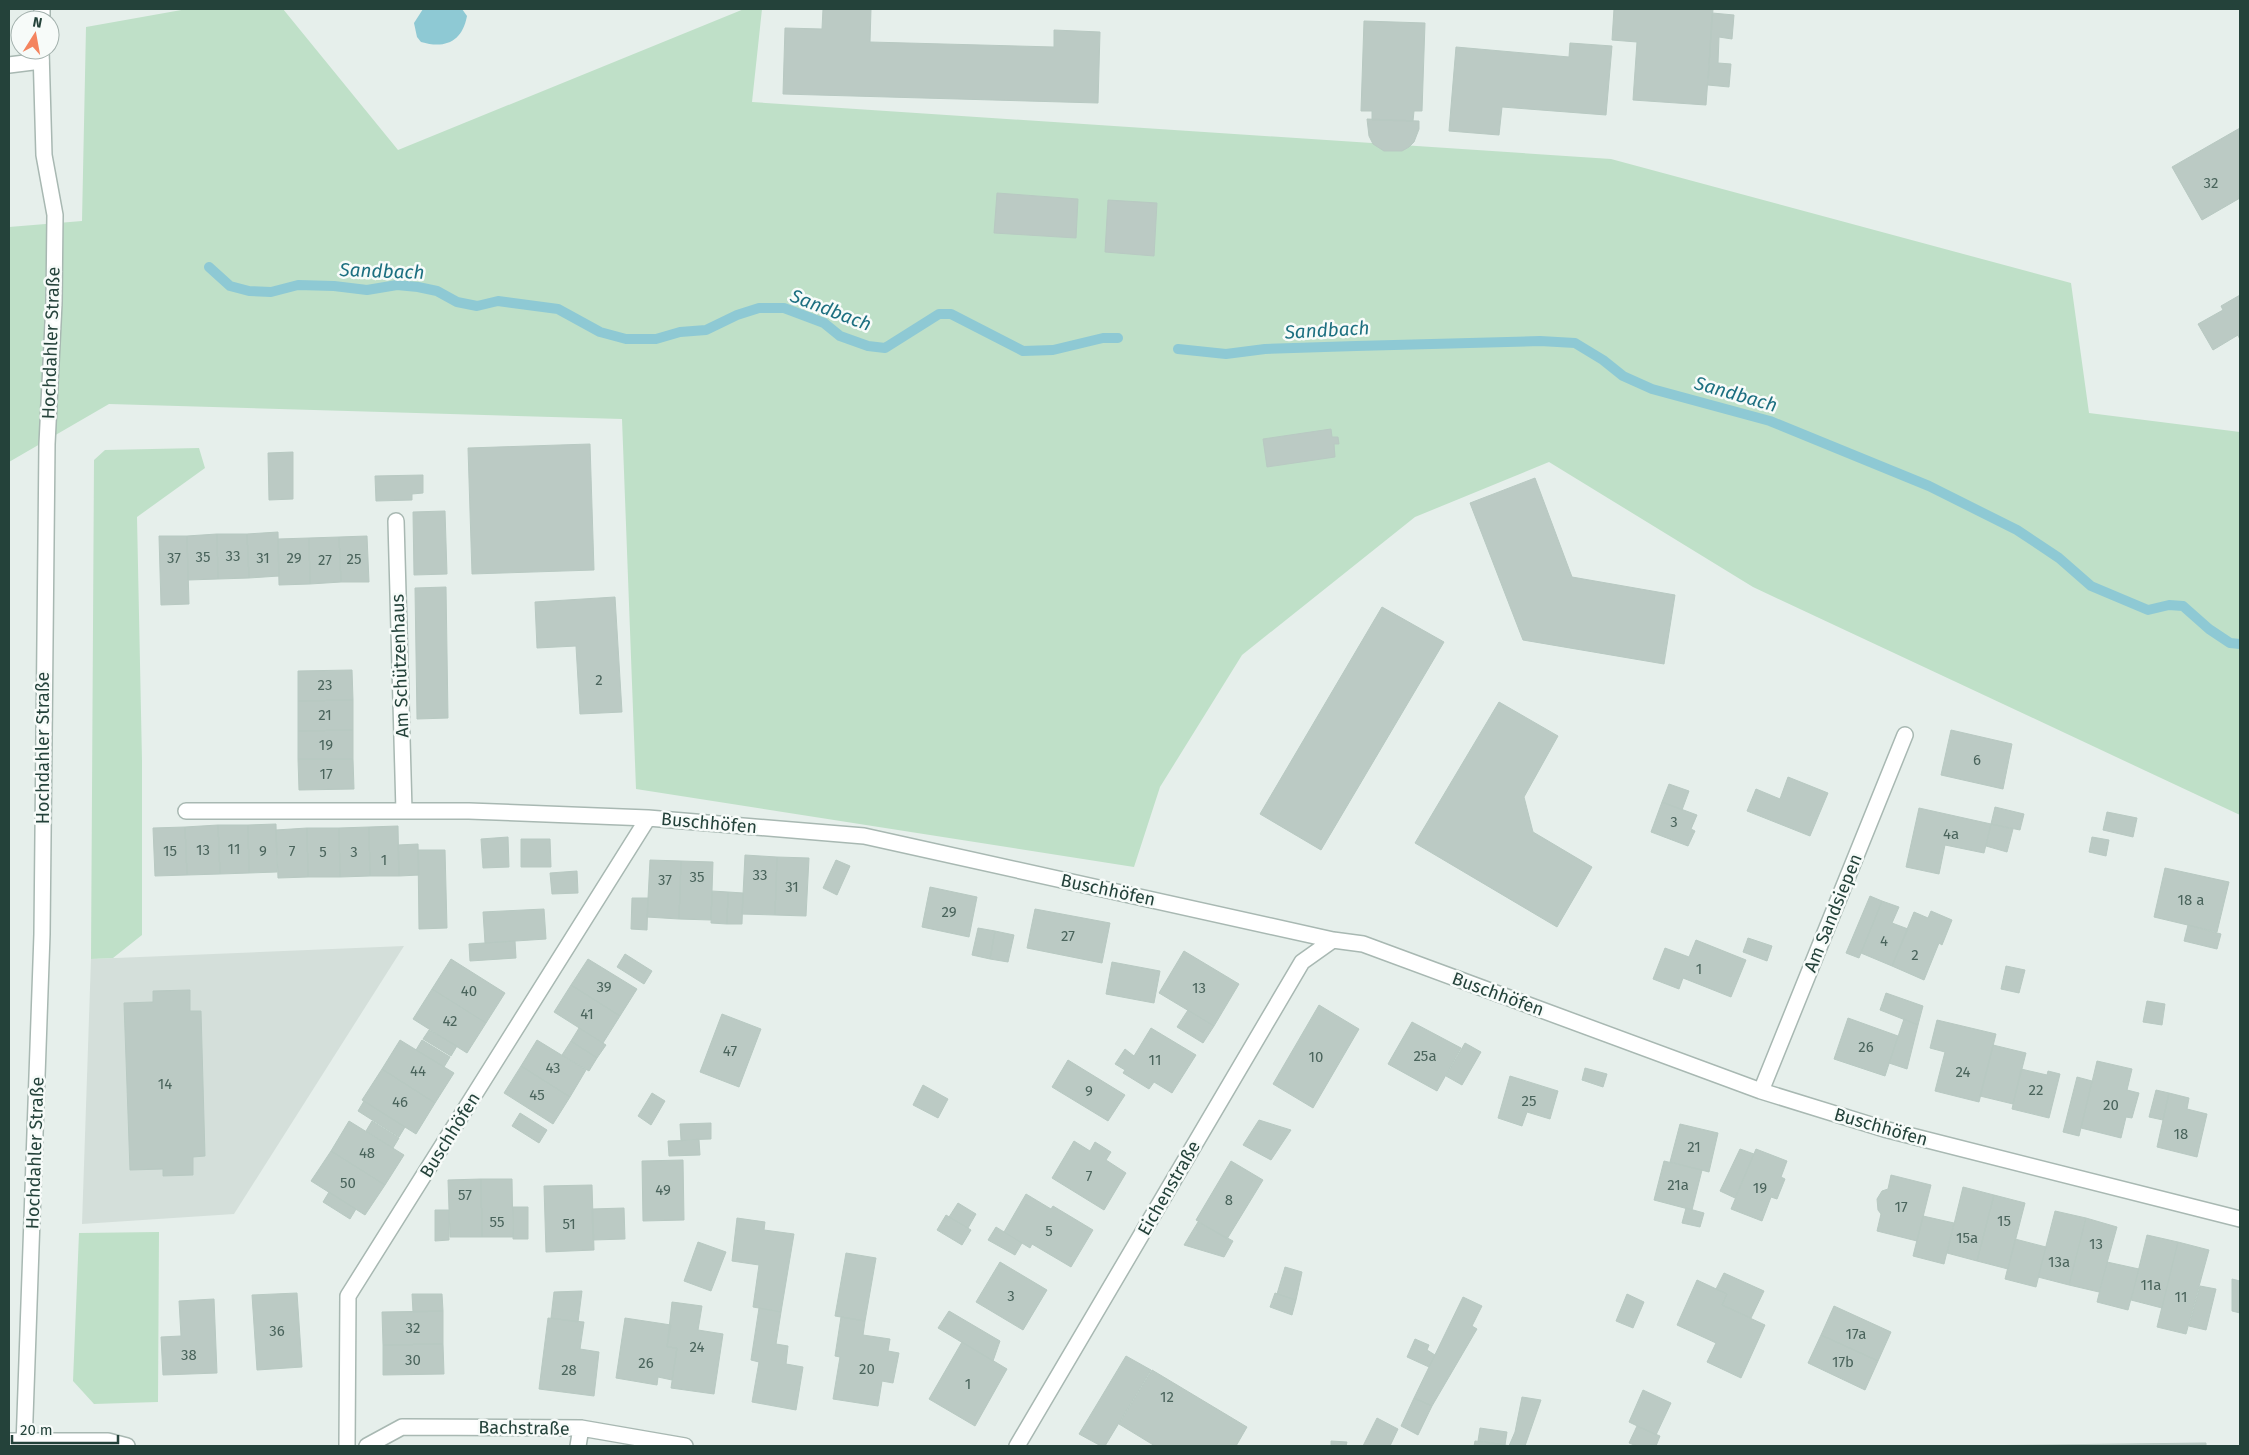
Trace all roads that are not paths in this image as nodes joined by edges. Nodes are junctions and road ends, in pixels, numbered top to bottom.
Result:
1 (27, 60) edge
2 (41, 60) edge
3 (9, 65) edge
4 (396, 521) dead end
5 (1905, 735) dead end
6 (186, 811) dead end
7 (404, 811) junction
8 (648, 818) junction
9 (1334, 940) junction
10 (1761, 1091) junction
11 (2240, 1219) edge
12 (581, 1428) junction
13 (9, 1440) edge
14 (24, 1444) edge
15 (127, 1446) edge
16 (347, 1446) edge
17 (367, 1446) edge
18 (578, 1446) edge
19 (684, 1446) edge
20 (1017, 1446) edge

1 - 3 street
2 - 14 street, Hochdahler Straße
4 - 7 street, Am Schützenhaus
5 - 10 street, Am Sandsiepen
6 - 7 street
7 - 8 street
8 - 9 street, Buschhöfen
8 - 16 street, Buschhöfen
9 - 10 street, Buschhöfen
9 - 20 street, Eichenstraße
10 - 11 street, Buschhöfen
12 - 17 street, Bachstraße
12 - 18 street
12 - 19 street, Bachstraße
13 - 14 street
14 - 15 street

